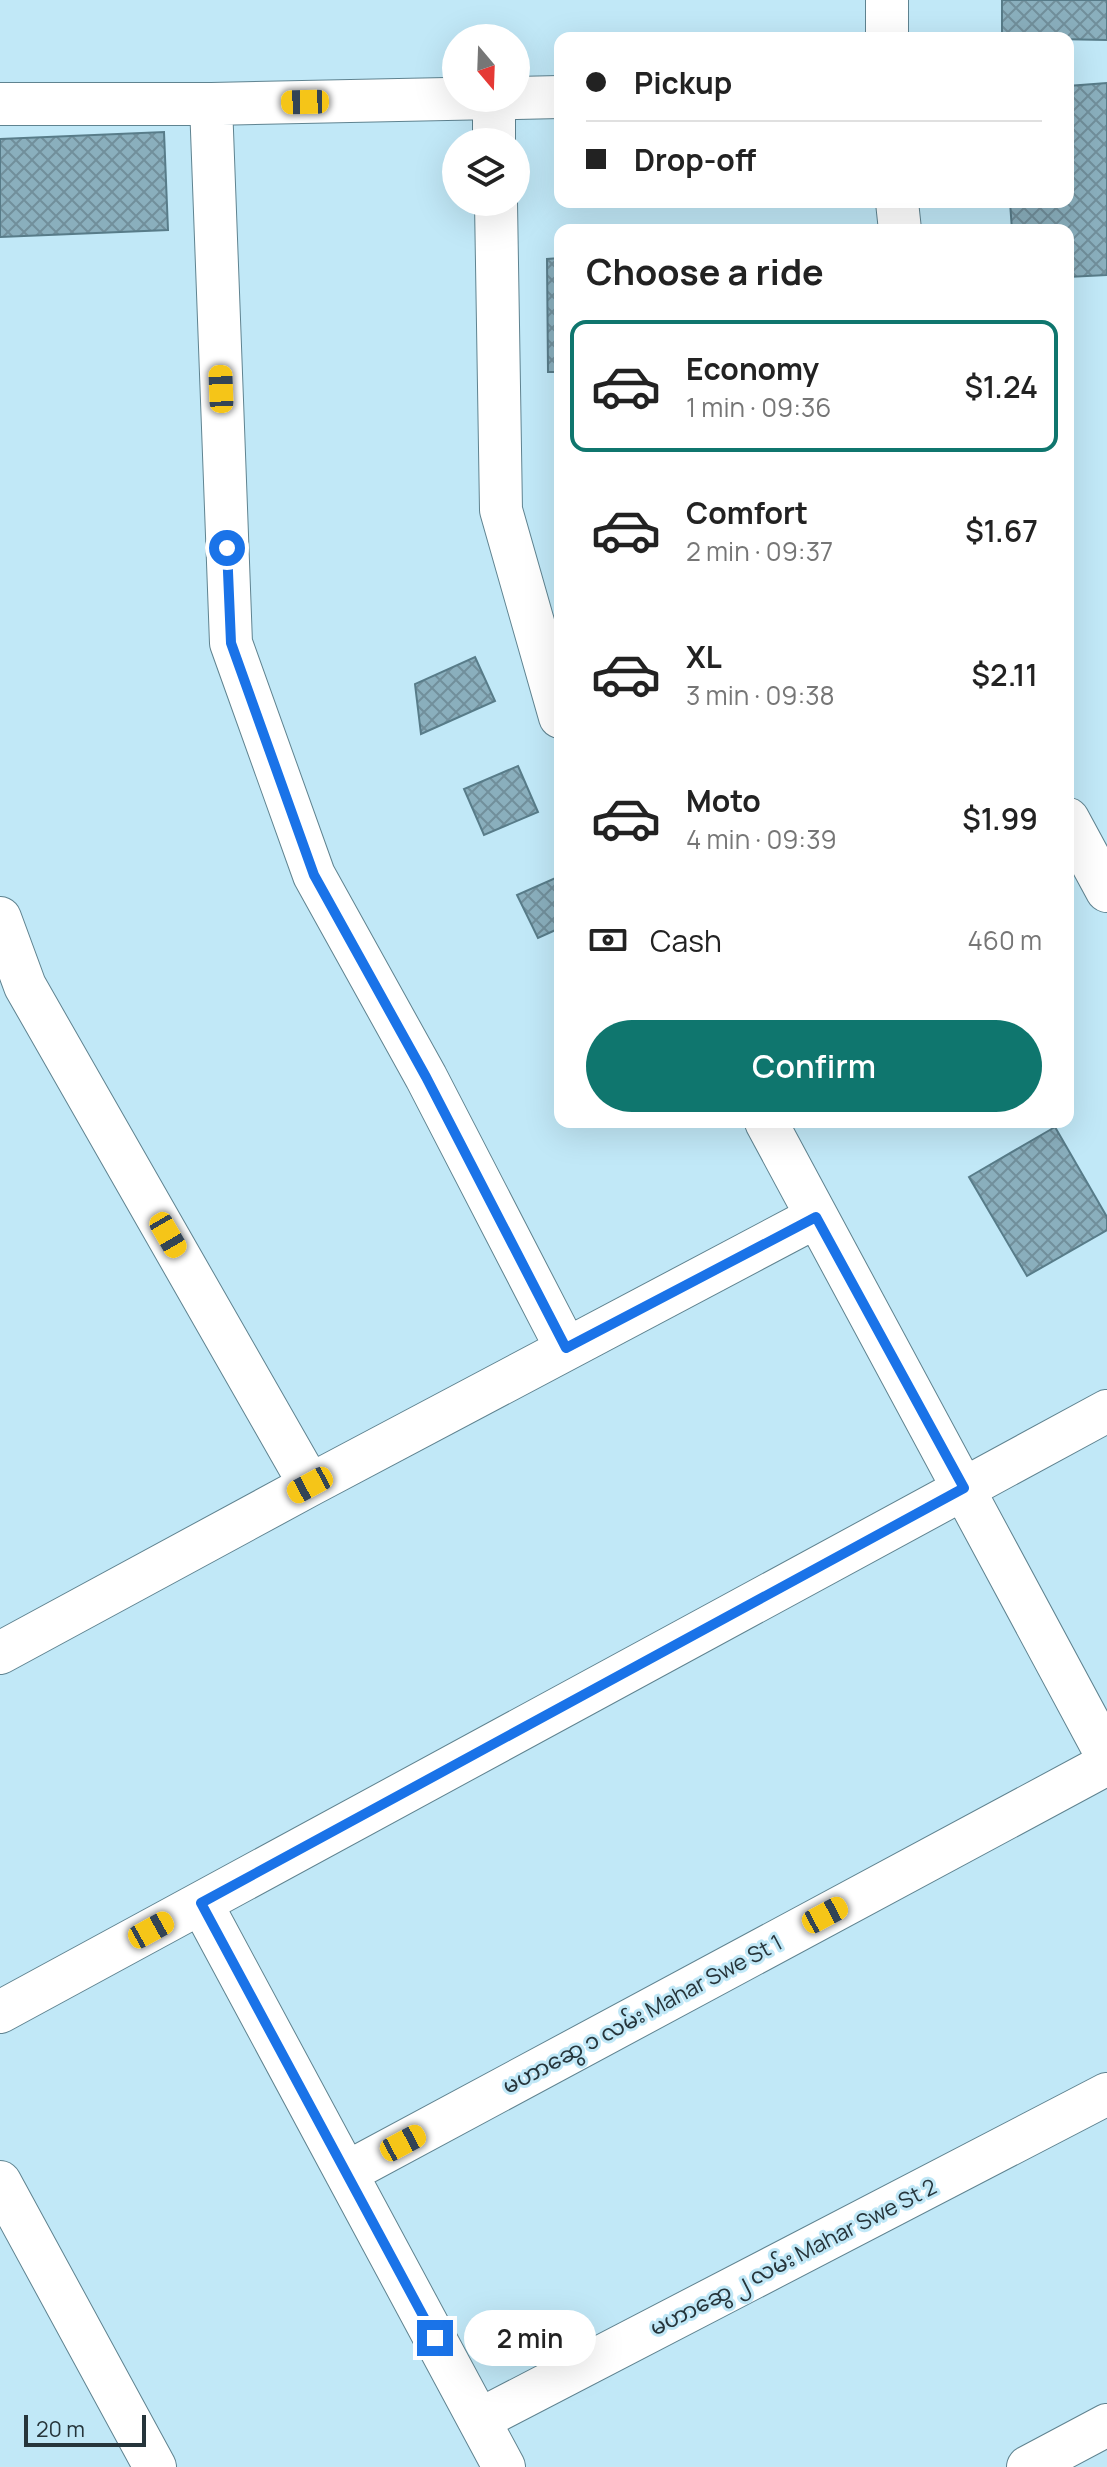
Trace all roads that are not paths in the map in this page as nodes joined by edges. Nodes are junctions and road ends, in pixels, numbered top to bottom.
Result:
1 (887, 0) edge
2 (887, 32) edge
3 (554, 97) edge
4 (530, 98) edge
5 (442, 99) edge
6 (0, 104) edge
7 (211, 104) junction
8 (496, 216) edge
9 (554, 696) edge
10 (1074, 830) edge
11 (1107, 891) edge
12 (0, 918) edge
13 (13, 993) edge
14 (769, 1128) edge
15 (816, 1217) junction
16 (566, 1348) junction
17 (1107, 1411) edge
18 (310, 1485) junction
19 (964, 1488) junction
20 (0, 1653) edge
21 (1107, 1756) edge
22 (1107, 1764) edge
23 (201, 1903) junction
24 (0, 2012) edge
25 (1107, 2094) edge
26 (346, 2173) junction
27 (0, 2182) edge
28 (479, 2420) junction
29 (1107, 2425) edge
30 (155, 2467) edge
31 (504, 2467) edge
32 (1028, 2467) edge

1 - 2 street
3 - 4 street
5 - 7 street
6 - 7 street
7 - 16 street
8 - 9 street
10 - 11 street
12 - 13 street
13 - 18 street
14 - 15 street
15 - 16 street
15 - 19 street
16 - 18 street
17 - 19 street
18 - 20 street
19 - 21 street
19 - 23 street
22 - 26 street, မဟာဆွေ ၁ လမ်း Mahar Swe St 1
23 - 24 street
23 - 26 street
25 - 28 street, မဟာဆွေ ၂ လမ်း Mahar Swe St 2
26 - 28 street
27 - 30 street
28 - 31 street
29 - 32 street

